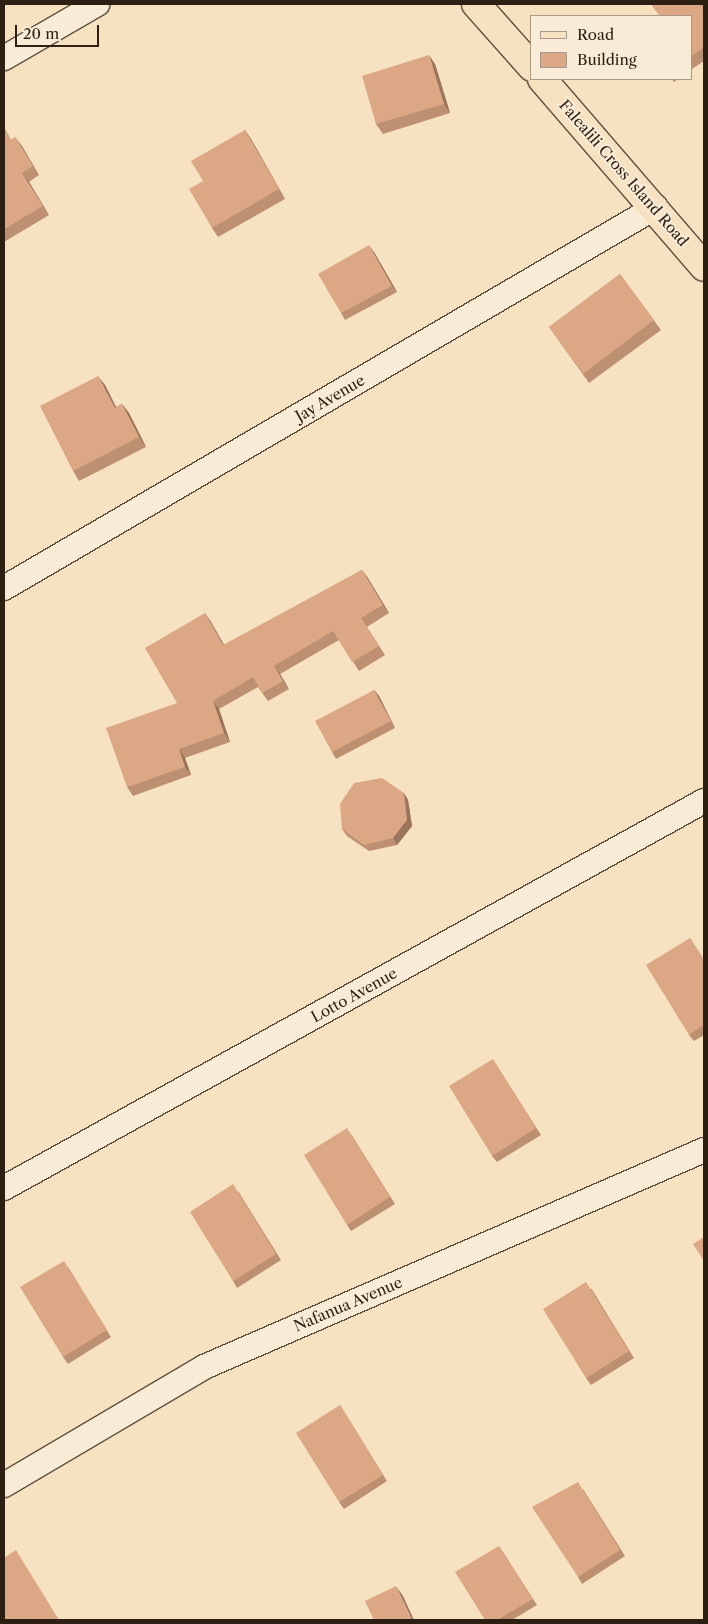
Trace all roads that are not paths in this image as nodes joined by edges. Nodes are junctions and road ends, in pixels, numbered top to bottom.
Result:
1 (97, 4) edge
2 (476, 4) edge
3 (4, 58) edge
4 (530, 65) edge
5 (543, 80) edge
6 (656, 207) junction
7 (704, 267) edge
8 (4, 588) edge
9 (704, 801) edge
10 (704, 1150) edge
11 (4, 1188) edge
12 (4, 1485) edge

1 - 3 street
2 - 4 main road
5 - 6 main road, Falealili Cross Island Road
6 - 7 main road, Falealili Cross Island Road
6 - 8 street, Jay Avenue
9 - 11 street, Lotto Avenue
10 - 12 street, Nafanua Avenue

